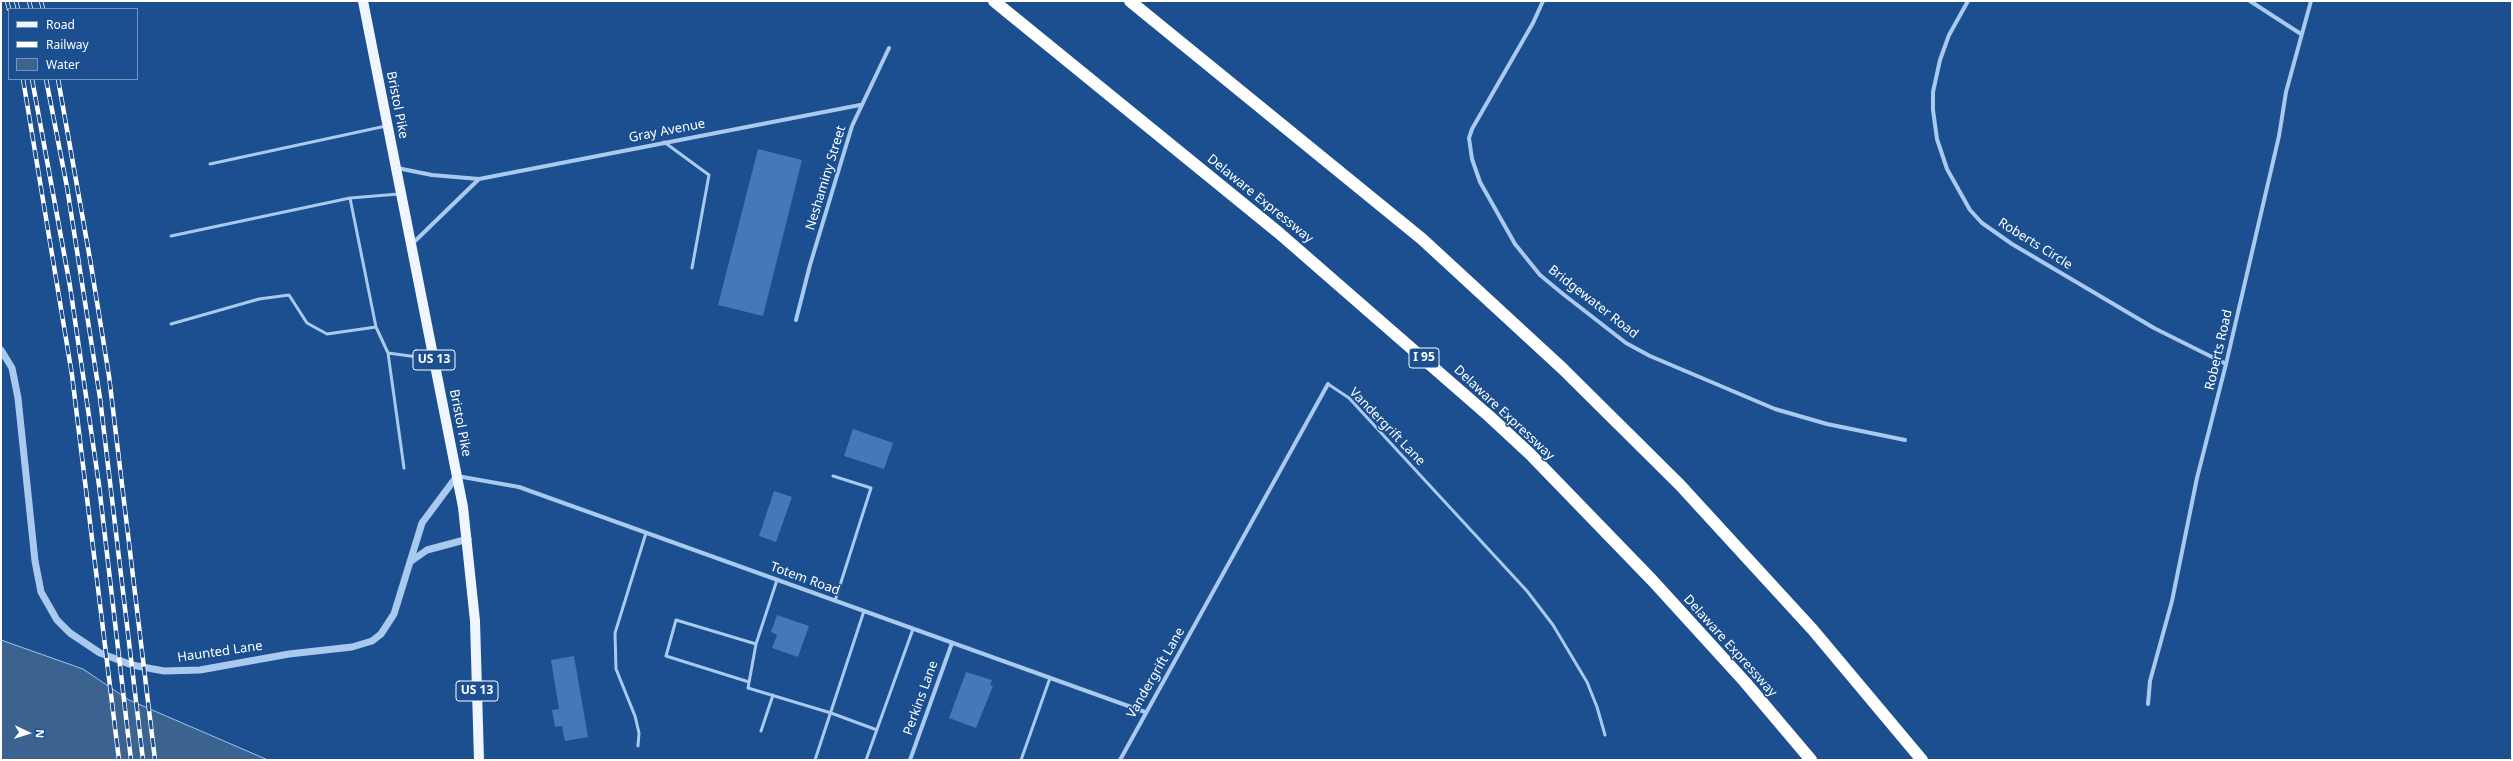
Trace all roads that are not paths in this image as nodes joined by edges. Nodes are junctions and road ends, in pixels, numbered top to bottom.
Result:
1 (363, 1) edge
2 (994, 1) edge
3 (1130, 1) edge
4 (1544, 1) edge
5 (1968, 1) edge
6 (2250, 1) edge
7 (2311, 1) edge
8 (2301, 34) junction
9 (889, 48) dead end
10 (860, 105) junction
11 (388, 126) junction
12 (664, 142) junction
13 (210, 164) dead end
14 (396, 167) junction
15 (478, 179) junction
16 (401, 194) junction
17 (350, 198) junction
18 (171, 236) dead end
19 (411, 245) junction
20 (692, 268) dead end
21 (796, 320) dead end
22 (171, 324) dead end
23 (376, 327) junction
24 (1, 350) edge
25 (388, 353) junction
26 (434, 359) junction
27 (2226, 364) junction
28 (1328, 384) joint
29 (1905, 440) dead end
30 (404, 468) dead end
31 (457, 476) junction
32 (832, 476) dead end
33 (646, 533) junction
34 (468, 539) junction
35 (410, 562) junction
36 (777, 580) junction
37 (835, 601) junction
38 (864, 611) junction
39 (913, 629) junction
40 (952, 643) junction
41 (756, 644) junction
42 (1050, 678) junction
43 (749, 682) junction
44 (773, 695) junction
45 (2148, 704) dead end
46 (1145, 712) junction
47 (831, 713) junction
48 (877, 730) junction
49 (761, 731) dead end
50 (1605, 735) dead end
51 (638, 746) dead end
52 (479, 760) edge
53 (816, 760) edge
54 (866, 760) edge
55 (910, 760) edge
56 (1021, 760) edge
57 (1120, 760) edge
58 (1811, 760) edge
59 (1922, 760) edge

1 - 11 main road, Bristol Pike / US 13
2 - 58 highway, Delaware Expressway / I 95
3 - 59 highway
4 - 29 street, Bridgewater Road
5 - 27 street, Roberts Circle
6 - 8 street
7 - 8 street, Roberts Road
8 - 27 street, Roberts Road
9 - 10 street, Neshaminy Street
10 - 12 street, Gray Avenue
10 - 21 street, Neshaminy Street
11 - 13 lane
11 - 14 main road, Bristol Pike / US 13
12 - 15 street, Gray Avenue
12 - 20 lane
14 - 15 street, Gray Avenue
14 - 16 main road, Bristol Pike / US 13
15 - 19 street
16 - 17 lane
16 - 19 main road, Bristol Pike / US 13
17 - 18 lane
17 - 23 lane
19 - 26 main road, Bristol Pike / US 13
22 - 23 lane
23 - 25 lane
24 - 35 street, Haunted Lane
25 - 26 lane
25 - 30 lane
26 - 31 main road, Bristol Pike / US 13
27 - 45 street, Roberts Road
28 - 46 street, Vandergrift Lane
28 - 50 lane, Vandergrift Lane
31 - 33 street, Totem Road
31 - 34 main road, Bristol Pike / US 13
31 - 35 street, Haunted Lane
32 - 37 lane
33 - 36 street, Totem Road
33 - 51 lane
34 - 35 street
34 - 52 main road, Bristol Pike / US 13
36 - 37 street, Totem Road
36 - 41 lane
37 - 38 street, Totem Road
38 - 39 street, Totem Road
38 - 47 lane
39 - 40 street, Totem Road
39 - 48 lane
40 - 42 street, Totem Road
40 - 55 street, Perkins Lane
41 - 43 lane
41 - 43 lane
42 - 46 street, Totem Road
42 - 56 lane
43 - 44 lane
44 - 47 lane
44 - 49 lane
46 - 57 street, Vandergrift Lane
47 - 48 lane
47 - 53 lane
48 - 54 lane

